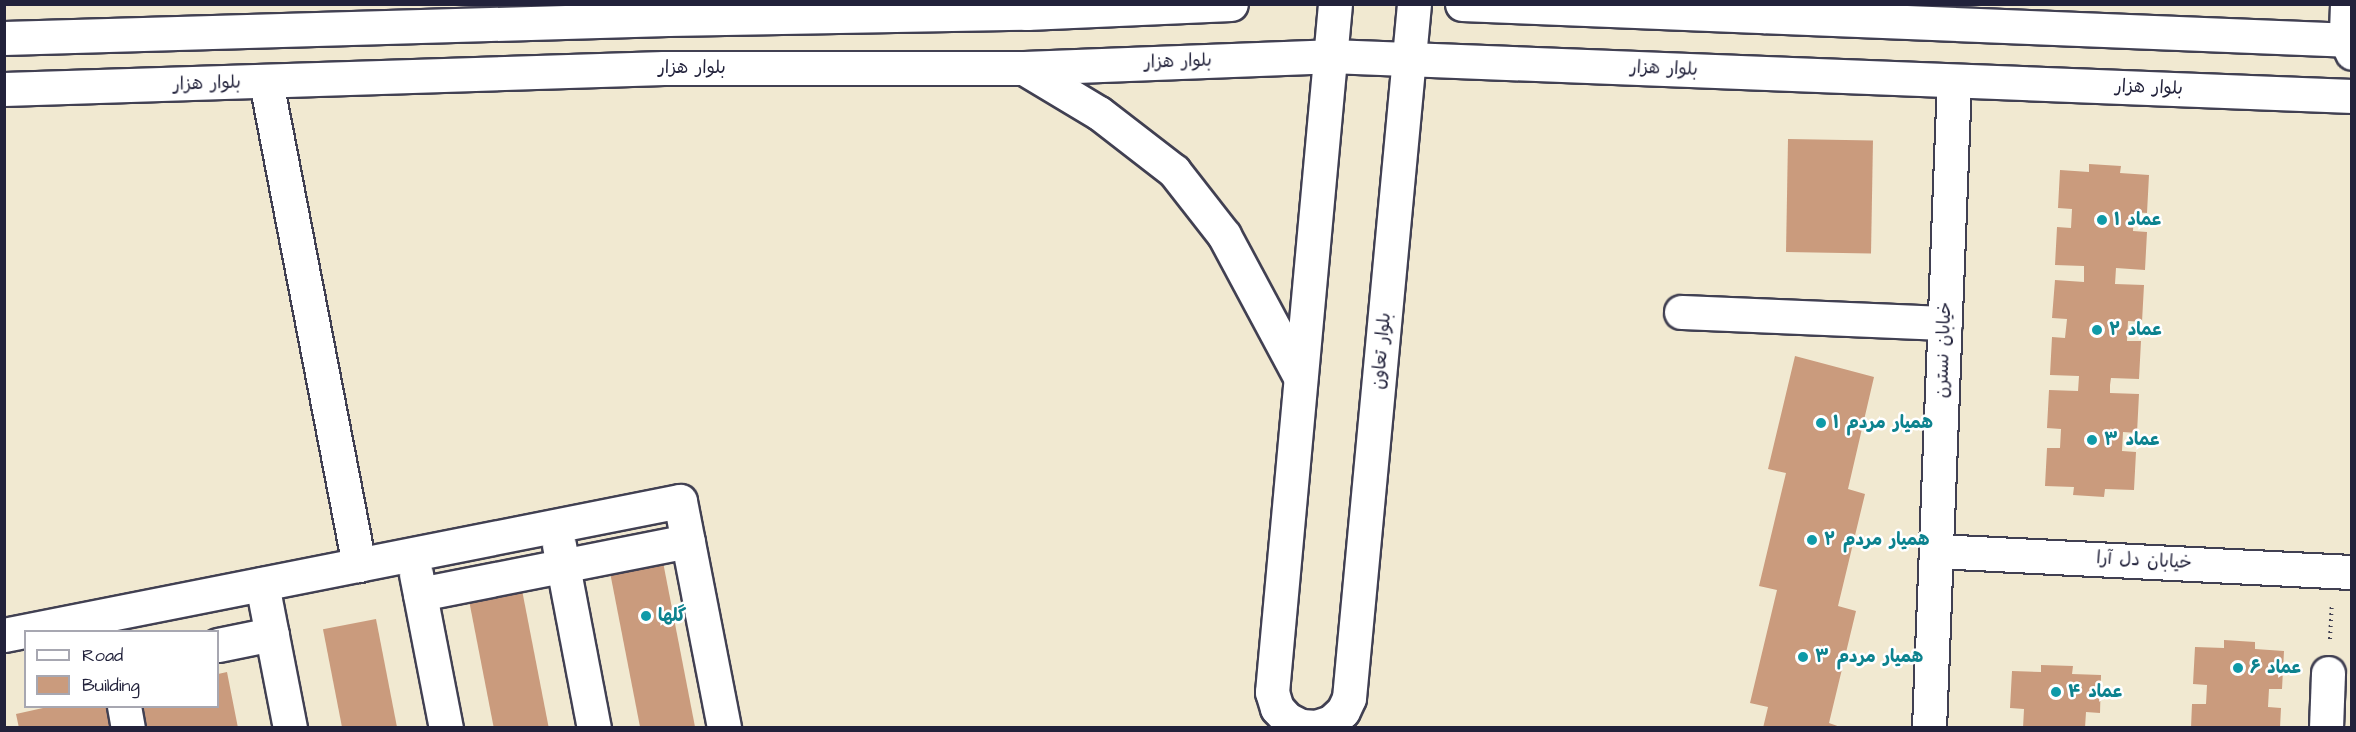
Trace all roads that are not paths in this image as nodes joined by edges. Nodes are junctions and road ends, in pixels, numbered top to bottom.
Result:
1 (427, 4) edge
2 (1068, 4) edge
3 (1231, 4) edge
4 (1335, 4) edge
5 (1414, 4) edge
6 (1462, 4) edge
7 (2347, 4) edge
8 (814, 10) edge
9 (1751, 10) edge
10 (629, 13) edge
11 (1027, 13) junction
12 (569, 14) edge
13 (1957, 15) edge
14 (360, 30) junction
15 (4, 38) edge
16 (2350, 44) edge
17 (1330, 56) junction
18 (1409, 59) junction
19 (1024, 68) junction
20 (628, 69) junction
21 (567, 71) junction
22 (1954, 81) junction
23 (266, 82) junction
24 (4, 90) edge
25 (2352, 96) edge
26 (1681, 312) dead end
27 (1945, 323) junction
28 (1300, 377) junction
29 (556, 526) junction
30 (688, 541) junction
31 (1936, 551) junction
32 (412, 554) junction
33 (359, 565) junction
34 (563, 566) junction
35 (2342, 571) edge
36 (262, 584) junction
37 (420, 594) junction
38 (108, 623) edge
39 (47, 630) edge
40 (24, 633) edge
41 (272, 634) junction
42 (4, 635) edge
43 (219, 645) edge
44 (2328, 673) road end
45 (124, 708) edge
46 (128, 728) edge
47 (290, 728) edge
48 (446, 728) edge
49 (594, 728) edge
50 (723, 728) edge
51 (1929, 728) edge
52 (2326, 728) edge

1 - 14 street
2 - 11 street
3 - 11 street
4 - 17 street
5 - 18 street, بلوار تعاون
6 - 9 street
7 - 16 street
8 - 10 street
8 - 11 street
9 - 13 street
10 - 12 street
10 - 20 street
12 - 14 street
12 - 21 street
13 - 16 street
14 - 15 street
17 - 18 street, بلوار هزار
17 - 19 street, بلوار هزار
17 - 28 street
18 - 22 street, بلوار هزار
18 - 28 street, بلوار تعاون
19 - 20 street, بلوار هزار
19 - 28 street
20 - 21 street, بلوار هزار
21 - 23 street, بلوار هزار
22 - 25 street, بلوار هزار
22 - 27 street, خیابان نسترن
23 - 24 street, بلوار هزار
23 - 33 street
26 - 27 street
27 - 31 street, خیابان نسترن
29 - 30 street
29 - 32 street
29 - 34 street
30 - 34 street
30 - 50 street
31 - 35 street, خیابان دل آرا
31 - 51 street, خیابان نسترن
32 - 33 street
32 - 37 street
33 - 36 street
34 - 37 street
34 - 49 street
36 - 38 street
36 - 41 street
37 - 48 street
38 - 39 street
40 - 42 street
41 - 43 street
41 - 47 street
44 - 52 street
45 - 46 street

